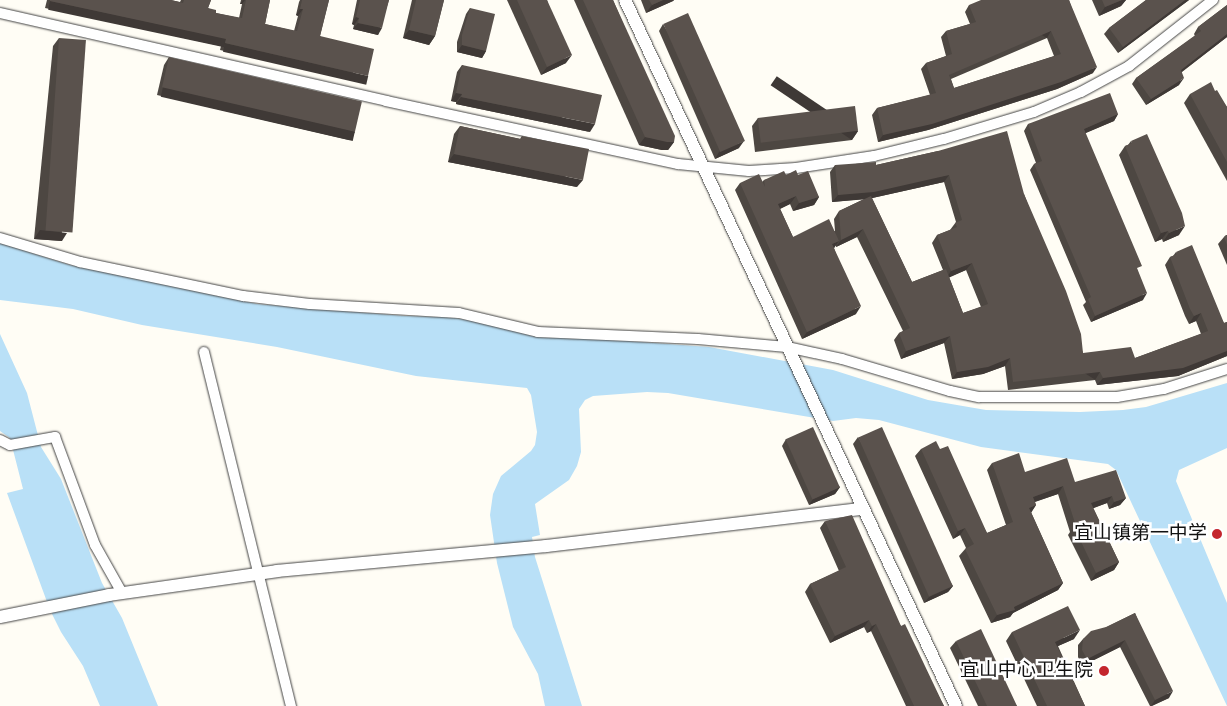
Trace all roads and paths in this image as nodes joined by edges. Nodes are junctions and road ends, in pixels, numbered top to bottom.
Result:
1 (625, 0) edge
2 (1213, 0) edge
3 (0, 13) edge
4 (703, 168) junction
5 (0, 238) edge
6 (787, 347) junction
7 (204, 352) dead end
8 (1227, 369) edge
9 (0, 440) edge
10 (863, 509) junction
11 (260, 574) junction
12 (122, 593) junction
13 (0, 617) edge
14 (291, 706) edge
15 (956, 706) edge

1 - 4 street
2 - 4 street
3 - 4 street
4 - 6 street
5 - 6 street
6 - 8 street
6 - 10 street
7 - 11 street
9 - 12 street
10 - 11 street
10 - 15 street
11 - 12 street
11 - 14 street
12 - 13 street

